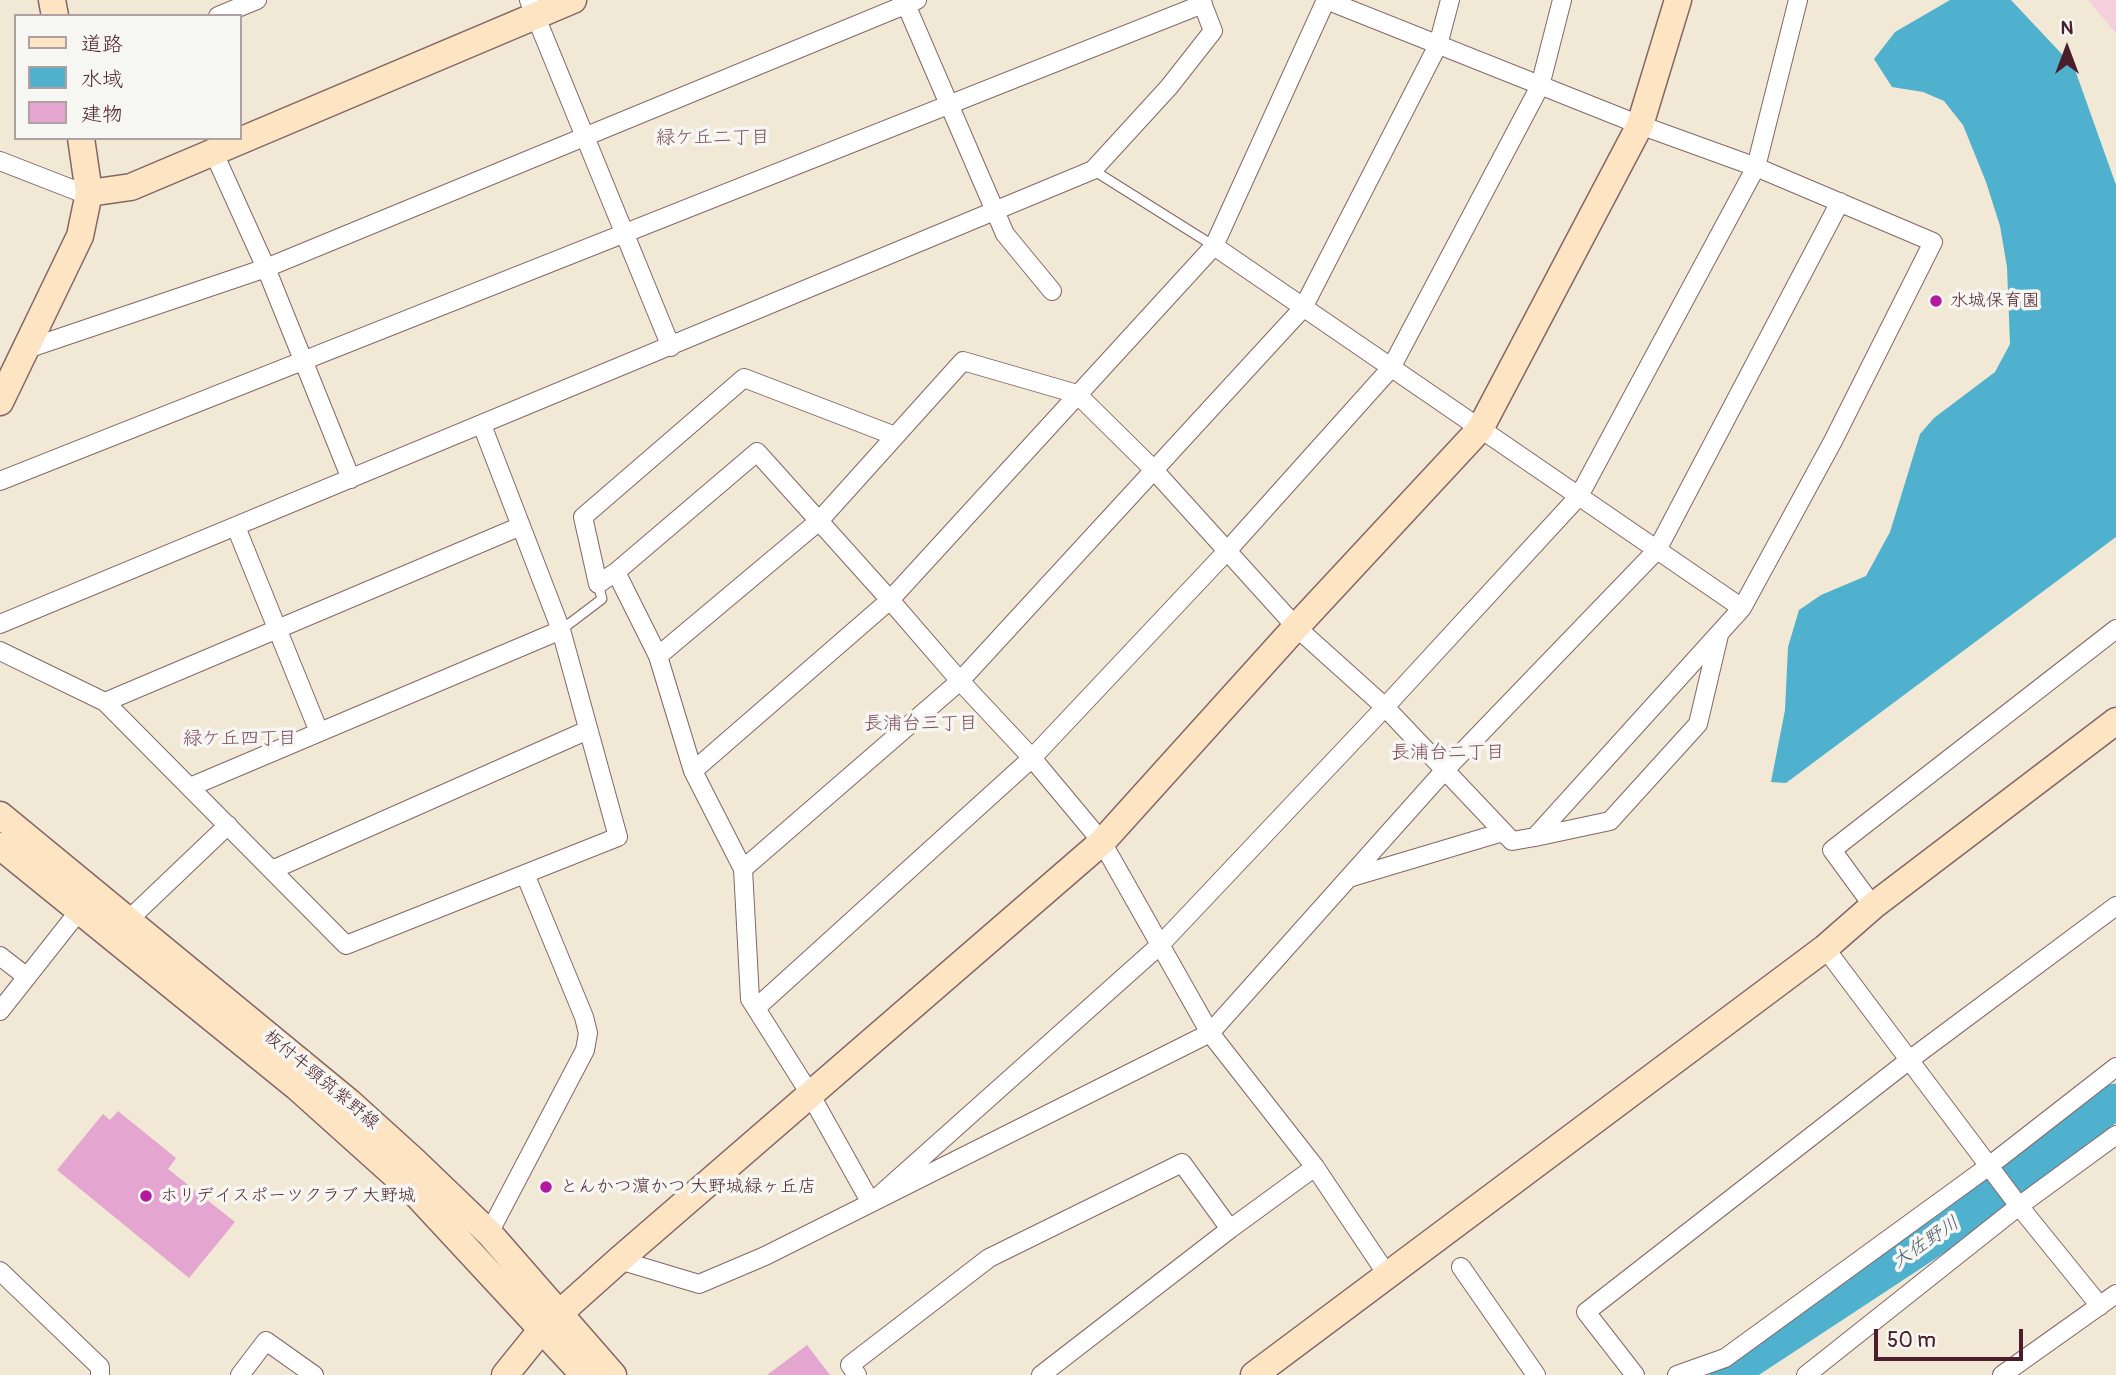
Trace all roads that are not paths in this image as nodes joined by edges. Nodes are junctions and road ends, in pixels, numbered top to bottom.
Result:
1 (257, 0) edge
2 (573, 0) edge
3 (1326, 0) edge
4 (1450, 0) edge
5 (1562, 0) edge
6 (1678, 0) edge
7 (909, 2) edge
8 (1202, 2) edge
9 (1801, 3) edge
10 (532, 8) edge
11 (223, 14) edge
12 (1438, 45) junction
13 (1541, 86) junction
14 (949, 104) junction
15 (1640, 125) junction
16 (585, 137) junction
17 (242, 139) edge
18 (81, 140) edge
19 (240, 140) edge
20 (213, 152) junction
21 (0, 162) edge
22 (1756, 167) junction
23 (1093, 170) junction
24 (89, 193) junction
25 (1840, 202) junction
26 (996, 211) junction
27 (624, 233) junction
28 (1214, 246) junction
29 (266, 268) junction
30 (1052, 291) dead end
31 (1303, 308) junction
32 (671, 347) junction
33 (24, 350) junction
34 (302, 361) junction
35 (1391, 368) junction
36 (1077, 394) junction
37 (0, 402) edge
38 (482, 425) junction
39 (1480, 429) junction
40 (895, 436) junction
41 (1153, 470) junction
42 (351, 479) junction
43 (0, 481) edge
44 (1579, 496) junction
45 (819, 521) junction
46 (521, 526) junction
47 (236, 527) junction
48 (1657, 550) junction
49 (1227, 551) junction
50 (616, 572) junction
51 (598, 584) junction
52 (890, 600) junction
53 (1742, 608) junction
54 (0, 624) edge
55 (1296, 627) junction
56 (277, 629) junction
57 (2116, 629) edge
58 (561, 630) junction
59 (1720, 631) junction
60 (0, 651) edge
61 (658, 656) junction
62 (960, 681) junction
63 (105, 702) junction
64 (1385, 707) junction
65 (2116, 721) edge
66 (588, 730) junction
67 (319, 732) junction
68 (1032, 758) junction
69 (693, 771) junction
70 (1444, 771) junction
71 (190, 787) junction
72 (0, 815) edge
73 (228, 825) junction
74 (1503, 832) junction
75 (1535, 837) junction
76 (1102, 842) junction
77 (0, 846) edge
78 (743, 869) junction
79 (272, 870) junction
80 (525, 874) junction
81 (1348, 878) junction
82 (1873, 906) junction
83 (2116, 906) edge
84 (79, 911) junction
85 (119, 928) junction
86 (1160, 945) junction
87 (1825, 948) junction
88 (0, 956) edge
89 (27, 977) junction
90 (755, 1008) junction
91 (0, 1011) edge
92 (1210, 1033) junction
93 (1908, 1060) junction
94 (2116, 1067) edge
95 (810, 1094) junction
96 (2116, 1135) edge
97 (1989, 1166) junction
98 (1315, 1167) junction
99 (871, 1203) junction
100 (2019, 1206) junction
101 (1230, 1229) junction
102 (489, 1234) junction
103 (619, 1260) junction
104 (1461, 1267) dead end
105 (0, 1271) edge
106 (1388, 1276) junction
107 (2116, 1294) edge
108 (2100, 1306) junction
109 (551, 1322) junction
110 (100, 1375) edge
111 (240, 1375) edge
112 (314, 1375) edge
113 (505, 1375) edge
114 (584, 1375) edge
115 (613, 1375) edge
116 (857, 1375) edge
117 (1041, 1375) edge
118 (1254, 1375) edge
119 (1535, 1375) edge
120 (1635, 1375) edge
121 (1677, 1375) edge
122 (1806, 1375) edge
123 (2001, 1375) edge

1 - 11 street
2 - 10 street
3 - 12 street
3 - 28 street
4 - 12 street
5 - 13 street
6 - 15 street
7 - 14 street
7 - 16 street
8 - 14 street
8 - 23 street
9 - 22 street
10 - 16 street
10 - 17 street
12 - 13 street
12 - 31 street
13 - 15 street
13 - 35 street
14 - 26 street
14 - 27 street
15 - 22 street
15 - 39 street
16 - 27 street
16 - 29 street
18 - 24 street
19 - 20 street
20 - 24 street
20 - 29 street
21 - 24 street
22 - 25 street
22 - 44 street
23 - 26 street
23 - 28 lane
24 - 33 street
25 - 48 street
25 - 53 street
26 - 30 street
26 - 32 street
27 - 32 street
27 - 34 street
28 - 31 street
28 - 36 street
29 - 33 street
29 - 34 street
31 - 35 street
31 - 41 street
32 - 38 street
33 - 37 street
34 - 42 street
34 - 43 street
35 - 39 street
35 - 49 street
36 - 40 street
36 - 41 street
36 - 52 street
38 - 42 street
38 - 46 street
39 - 44 street
39 - 55 street
40 - 45 street
40 - 51 street
41 - 49 street
41 - 62 street
42 - 47 street
44 - 48 street
44 - 64 street
45 - 50 street
45 - 52 street
45 - 61 street
46 - 56 street
46 - 58 street
47 - 54 street
47 - 56 street
48 - 53 street
48 - 70 street
49 - 55 street
49 - 68 street
50 - 51 street
50 - 61 street
51 - 58 lane
52 - 62 street
52 - 69 street
53 - 59 street
55 - 64 street
55 - 76 street
56 - 63 street
56 - 67 street
57 - 82 street
58 - 66 street
58 - 67 street
59 - 75 street
59 - 75 street
60 - 63 street
61 - 69 street
62 - 68 street
62 - 78 street
63 - 71 street
64 - 70 street
64 - 86 street
65 - 82 street
66 - 79 street
66 - 80 street
67 - 71 street
68 - 76 street
68 - 90 street
69 - 78 street
70 - 74 street
70 - 81 street
71 - 73 street
72 - 85 street, 板付牛頸筑紫野線
73 - 79 street
73 - 85 street
74 - 75 street
74 - 81 street
76 - 86 street
76 - 95 street
77 - 84 street, 板付牛頸筑紫野線
78 - 90 street
79 - 80 street
80 - 102 street
81 - 92 street
82 - 87 street
83 - 93 street
84 - 85 street, 板付牛頸筑紫野線
84 - 89 street
85 - 102 street, 板付牛頸筑紫野線
85 - 109 street, 板付牛頸筑紫野線
86 - 92 street
86 - 99 street
87 - 93 street
87 - 106 street
88 - 89 street
89 - 91 street
90 - 95 street
92 - 98 street
92 - 99 street
93 - 97 street
93 - 120 street
94 - 97 street
95 - 99 street
95 - 103 street
96 - 100 street
97 - 100 street
97 - 121 street
98 - 101 street
98 - 106 street
99 - 103 street
100 - 108 street
100 - 122 street
101 - 116 street
101 - 117 street
102 - 109 street, 板付牛頸筑紫野線
103 - 109 street
104 - 119 street
105 - 110 street
106 - 118 street
107 - 108 street
108 - 123 street
109 - 113 street
109 - 114 street, 板付牛頸筑紫野線
109 - 115 street, 板付牛頸筑紫野線
111 - 112 street

